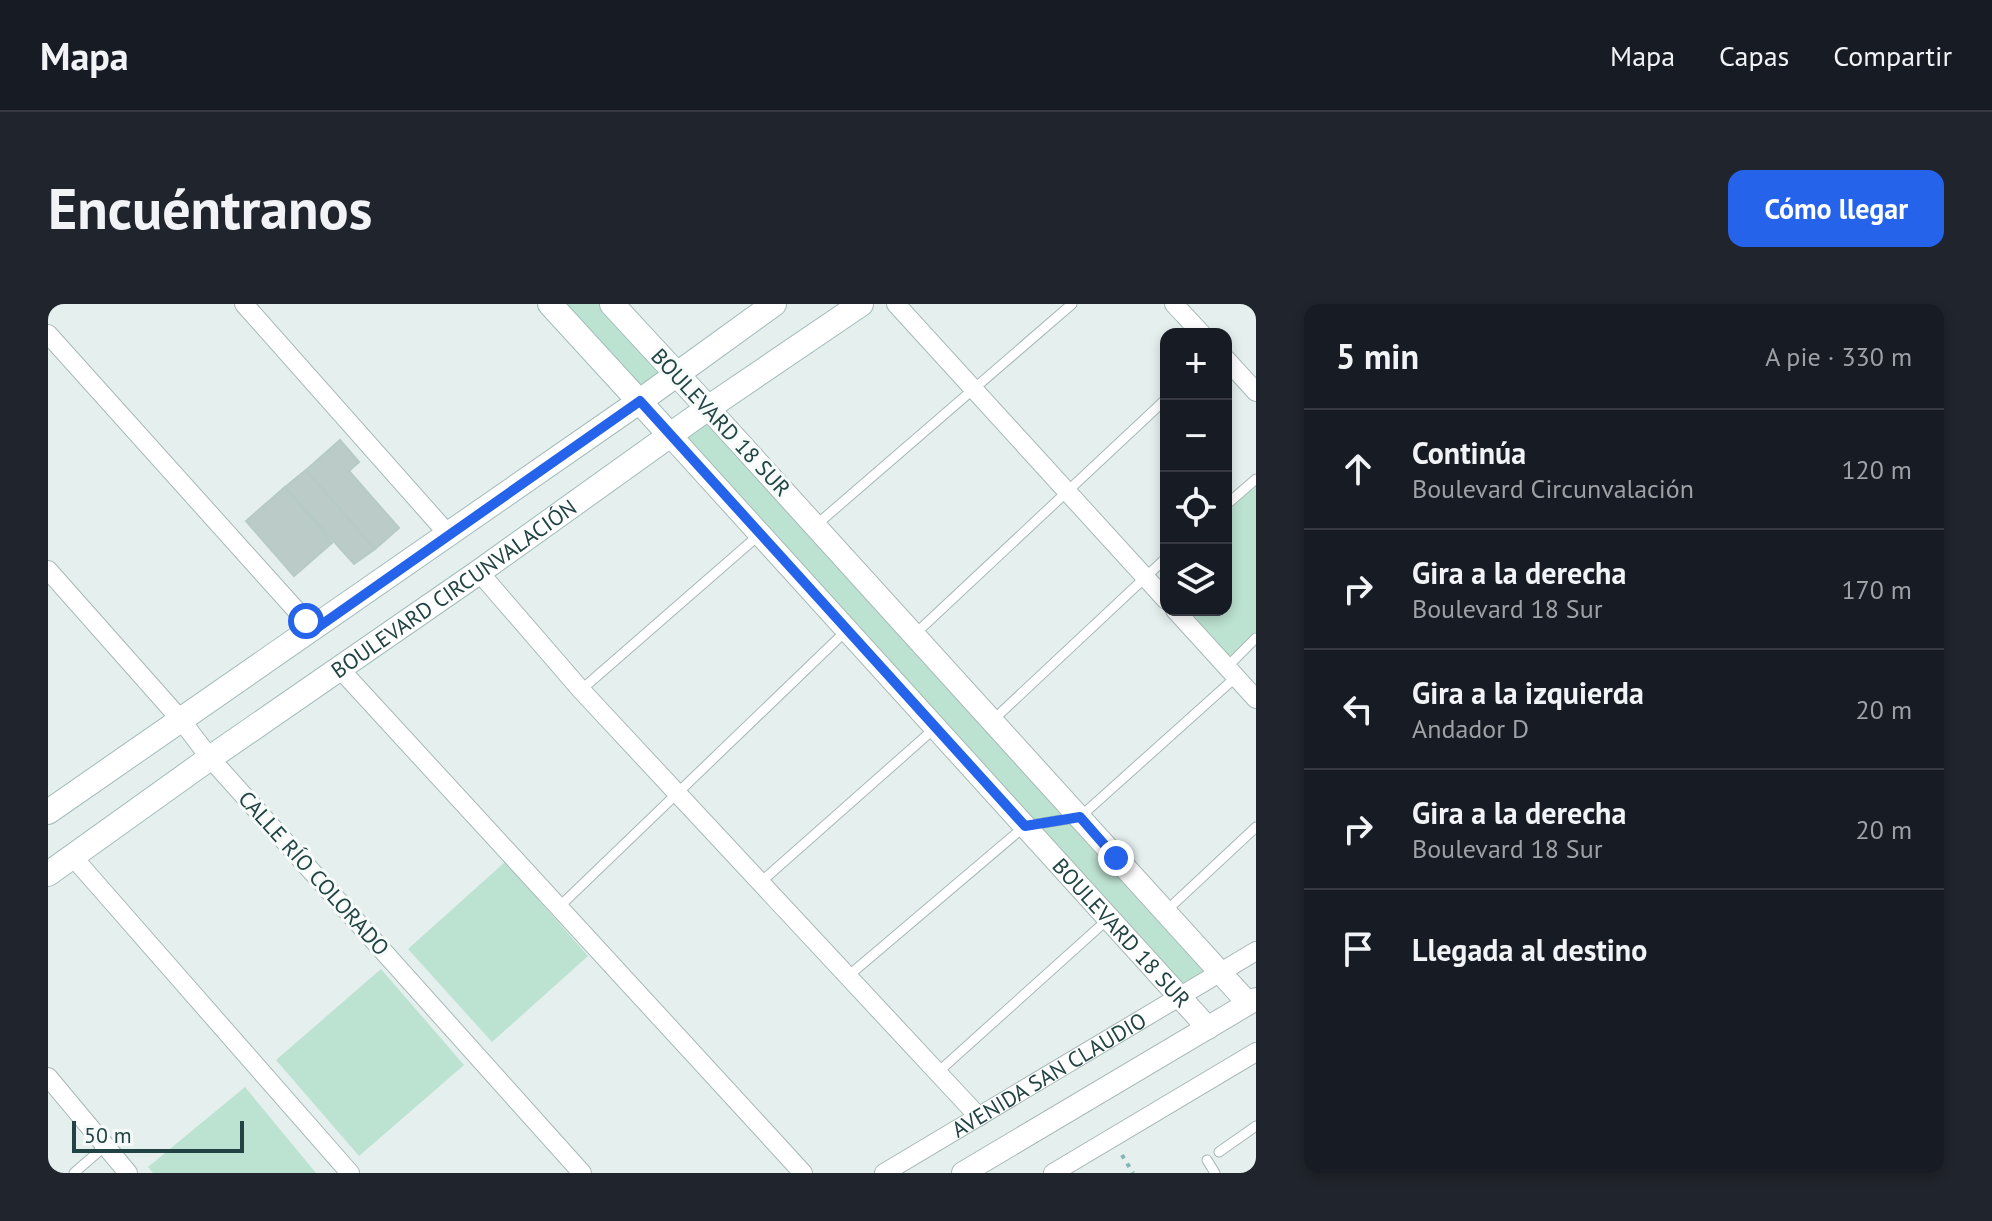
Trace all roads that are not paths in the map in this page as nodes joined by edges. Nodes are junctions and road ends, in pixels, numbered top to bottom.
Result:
1 (244, 304) edge
2 (550, 304) edge
3 (612, 304) edge
4 (774, 304) edge
5 (861, 304) edge
6 (896, 304) edge
7 (1072, 304) edge
8 (1174, 304) edge
9 (1196, 328) edge
10 (48, 334) edge
11 (1232, 366) edge
12 (677, 375) junction
13 (973, 389) junction
14 (1256, 392) edge
15 (1165, 400) edge
16 (640, 401) junction
17 (708, 408) junction
18 (670, 435) junction
19 (1256, 479) edge
20 (1068, 493) junction
21 (1232, 500) edge
22 (815, 526) junction
23 (448, 534) junction
24 (760, 534) junction
25 (1160, 563) edge
26 (48, 570) edge
27 (479, 572) junction
28 (1144, 577) junction
29 (1160, 594) edge
30 (1181, 616) edge
31 (314, 630) junction
32 (847, 630) junction
33 (915, 634) junction
34 (1256, 638) edge
35 (340, 669) junction
36 (1232, 672) junction
37 (581, 690) junction
38 (1256, 699) edge
39 (181, 720) junction
40 (992, 721) junction
41 (936, 728) junction
42 (210, 758) junction
43 (678, 793) junction
44 (48, 812) edge
45 (1080, 817) junction
46 (1025, 826) junction
47 (1256, 827) edge
48 (73, 857) junction
49 (48, 874) edge
50 (761, 882) junction
51 (559, 907) junction
52 (1165, 912) junction
53 (1108, 919) junction
54 (1256, 951) edge
55 (1220, 973) junction
56 (847, 977) junction
57 (1180, 997) junction
58 (1252, 1001) edge
59 (1208, 1028) junction
60 (1256, 1052) edge
61 (937, 1073) junction
62 (48, 1077) edge
63 (979, 1117) junction
64 (1256, 1126) edge
65 (105, 1146) junction
66 (1219, 1152) dead end
67 (1207, 1160) dead end
68 (74, 1173) edge
69 (128, 1173) edge
70 (350, 1173) edge
71 (582, 1173) edge
72 (803, 1173) edge
73 (884, 1173) edge
74 (963, 1173) edge
75 (1053, 1173) edge
76 (1215, 1173) edge

1 - 23 street
2 - 16 main road, BOULEVARD 18 SUR
3 - 12 main road, BOULEVARD 18 SUR
4 - 12 main road, BOULEVARD CIRCUNVALACIÓN
5 - 17 main road, BOULEVARD CIRCUNVALACIÓN
6 - 13 street
7 - 13 lane
8 - 9 street
10 - 31 street
11 - 14 street
12 - 16 main road, BOULEVARD CIRCUNVALACIÓN
12 - 17 main road, BOULEVARD 18 SUR
13 - 20 street
13 - 22 lane
15 - 20 lane
16 - 18 main road, BOULEVARD 18 SUR
16 - 23 main road, BOULEVARD CIRCUNVALACIÓN
17 - 18 main road, BOULEVARD CIRCUNVALACIÓN
17 - 22 street, BOULEVARD 18 SUR
18 - 24 street, BOULEVARD 18 SUR
18 - 27 main road, BOULEVARD CIRCUNVALACIÓN
19 - 21 lane
20 - 28 street
20 - 33 lane
22 - 33 street, BOULEVARD 18 SUR
23 - 31 main road, BOULEVARD CIRCUNVALACIÓN
24 - 32 street, BOULEVARD 18 SUR
24 - 37 lane
25 - 28 lane
26 - 39 street, CALLE RÍO COLORADO
27 - 35 main road, BOULEVARD CIRCUNVALACIÓN
27 - 37 street
28 - 29 street
28 - 40 lane
30 - 36 street
31 - 39 main road, BOULEVARD CIRCUNVALACIÓN
32 - 41 street, BOULEVARD 18 SUR
32 - 43 lane
33 - 40 street, BOULEVARD 18 SUR
34 - 36 lane
35 - 42 main road, BOULEVARD CIRCUNVALACIÓN
35 - 51 street
36 - 38 street
36 - 45 lane
37 - 43 street
39 - 42 street, CALLE RÍO COLORADO
39 - 44 main road, BOULEVARD CIRCUNVALACIÓN
40 - 45 street, BOULEVARD 18 SUR
41 - 46 street, BOULEVARD 18 SUR
41 - 50 lane
42 - 48 main road, BOULEVARD CIRCUNVALACIÓN
42 - 71 street, CALLE RÍO COLORADO
43 - 50 street
43 - 51 lane
45 - 46 lane
45 - 52 street, BOULEVARD 18 SUR
46 - 53 street, BOULEVARD 18 SUR
46 - 56 lane
47 - 52 lane
48 - 49 main road, BOULEVARD CIRCUNVALACIÓN
48 - 70 street
50 - 56 street
51 - 72 street
52 - 55 street, BOULEVARD 18 SUR
53 - 57 street, BOULEVARD 18 SUR
53 - 61 lane
54 - 55 street, AVENIDA SAN CLAUDIO
55 - 57 street, AVENIDA SAN CLAUDIO
55 - 58 street, BOULEVARD 18 SUR
56 - 61 street
57 - 59 street, BOULEVARD 18 SUR
57 - 63 street, AVENIDA SAN CLAUDIO
58 - 59 street, AVENIDA SAN CLAUDIO
59 - 74 street, AVENIDA SAN CLAUDIO
60 - 75 street
61 - 63 street
62 - 65 street
63 - 73 street, AVENIDA SAN CLAUDIO
64 - 66 lane
65 - 68 lane
65 - 69 street
67 - 76 lane

